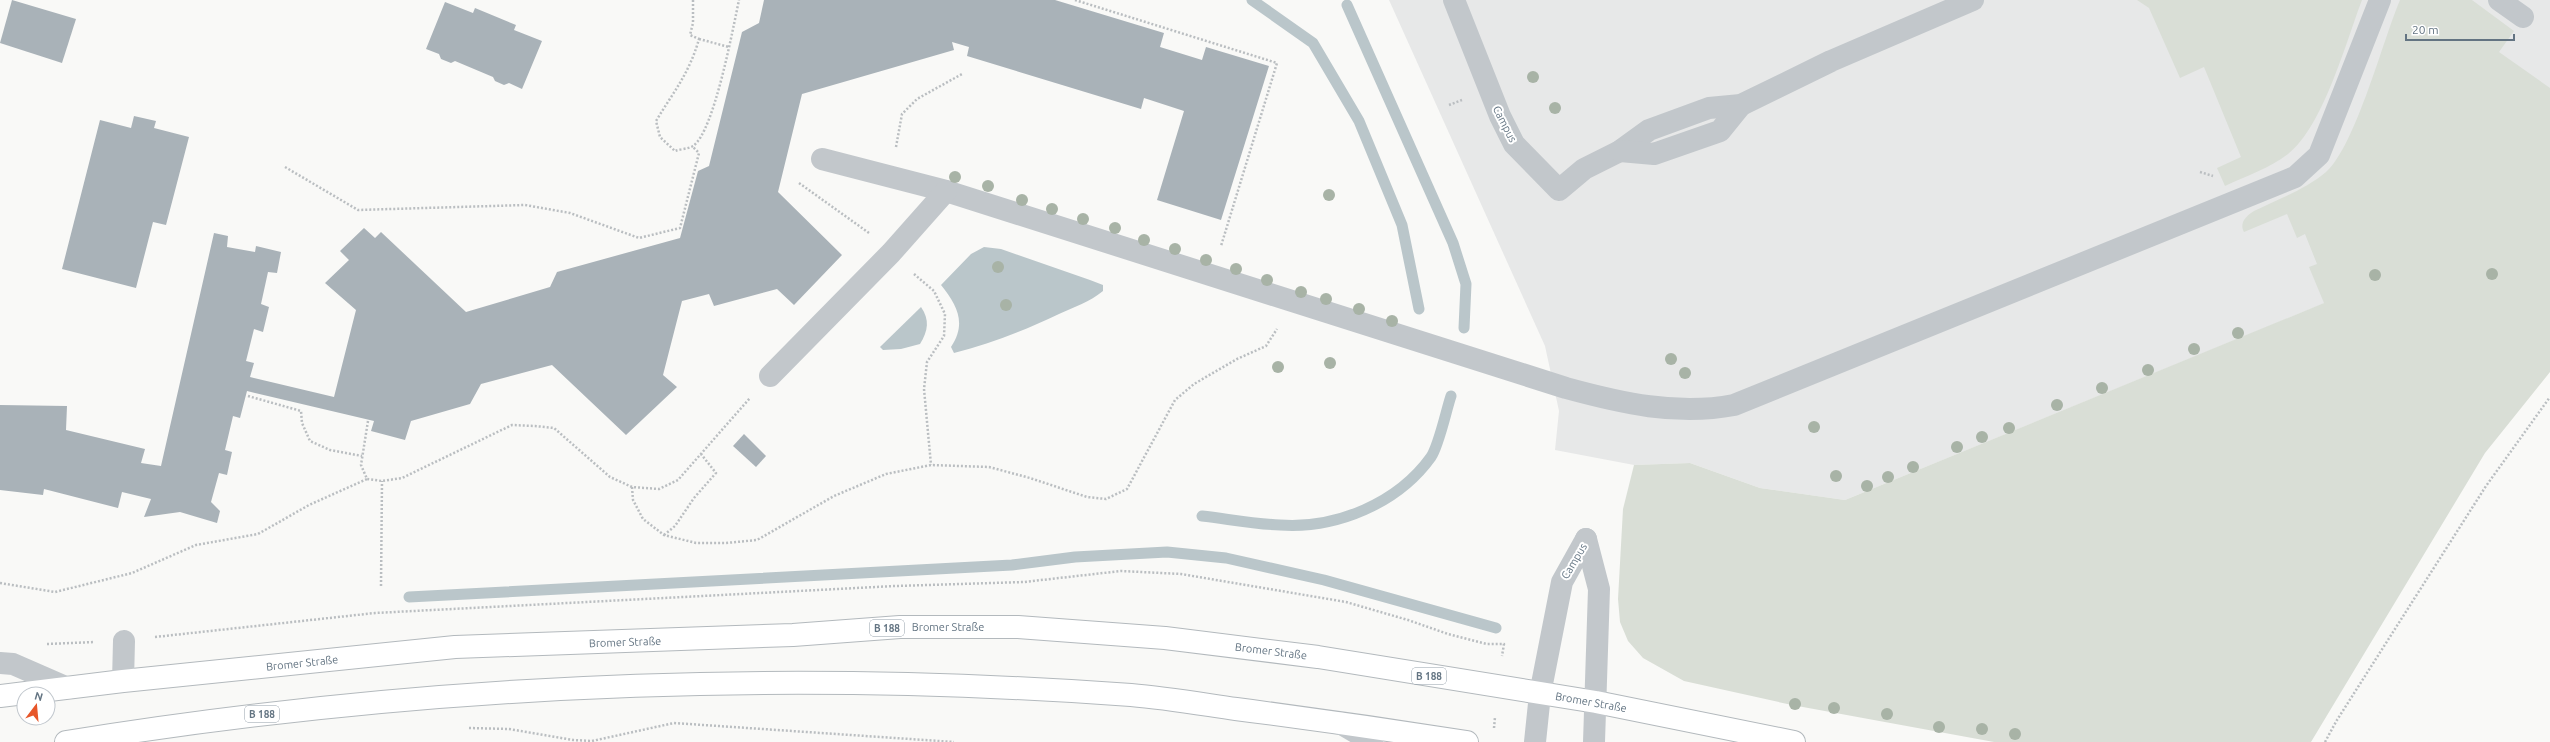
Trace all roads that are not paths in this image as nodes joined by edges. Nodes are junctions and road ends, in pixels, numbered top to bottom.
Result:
1 (1454, 0) edge
2 (1973, 0) edge
3 (2380, 0) edge
4 (2499, 0) edge
5 (2523, 17) dead end
6 (822, 159) dead end
7 (946, 191) junction
8 (770, 376) road end
9 (124, 641) dead end
10 (0, 663) edge
11 (123, 681) junction
12 (68, 688) junction
13 (1540, 694) junction
14 (0, 696) edge
15 (1596, 702) junction
16 (1340, 723) junction
17 (66, 742) edge
18 (1372, 742) edge
19 (1467, 742) edge
20 (1534, 742) edge
21 (1594, 742) edge
22 (1794, 742) edge

1 - 2 street, Campus
3 - 7 street
4 - 5 street
6 - 7 street
7 - 8 street
9 - 11 street
10 - 12 street
11 - 12 main road, Bromer Straße / B 188
11 - 13 main road, Bromer Straße / B 188
12 - 14 main road, Bromer Straße / B 188
13 - 15 main road, Bromer Straße / B 188
13 - 15 street, Campus
13 - 20 street
15 - 21 street
15 - 22 main road, Bromer Straße / B 188
16 - 17 main road, B 188
16 - 18 street
16 - 19 main road, B 188

